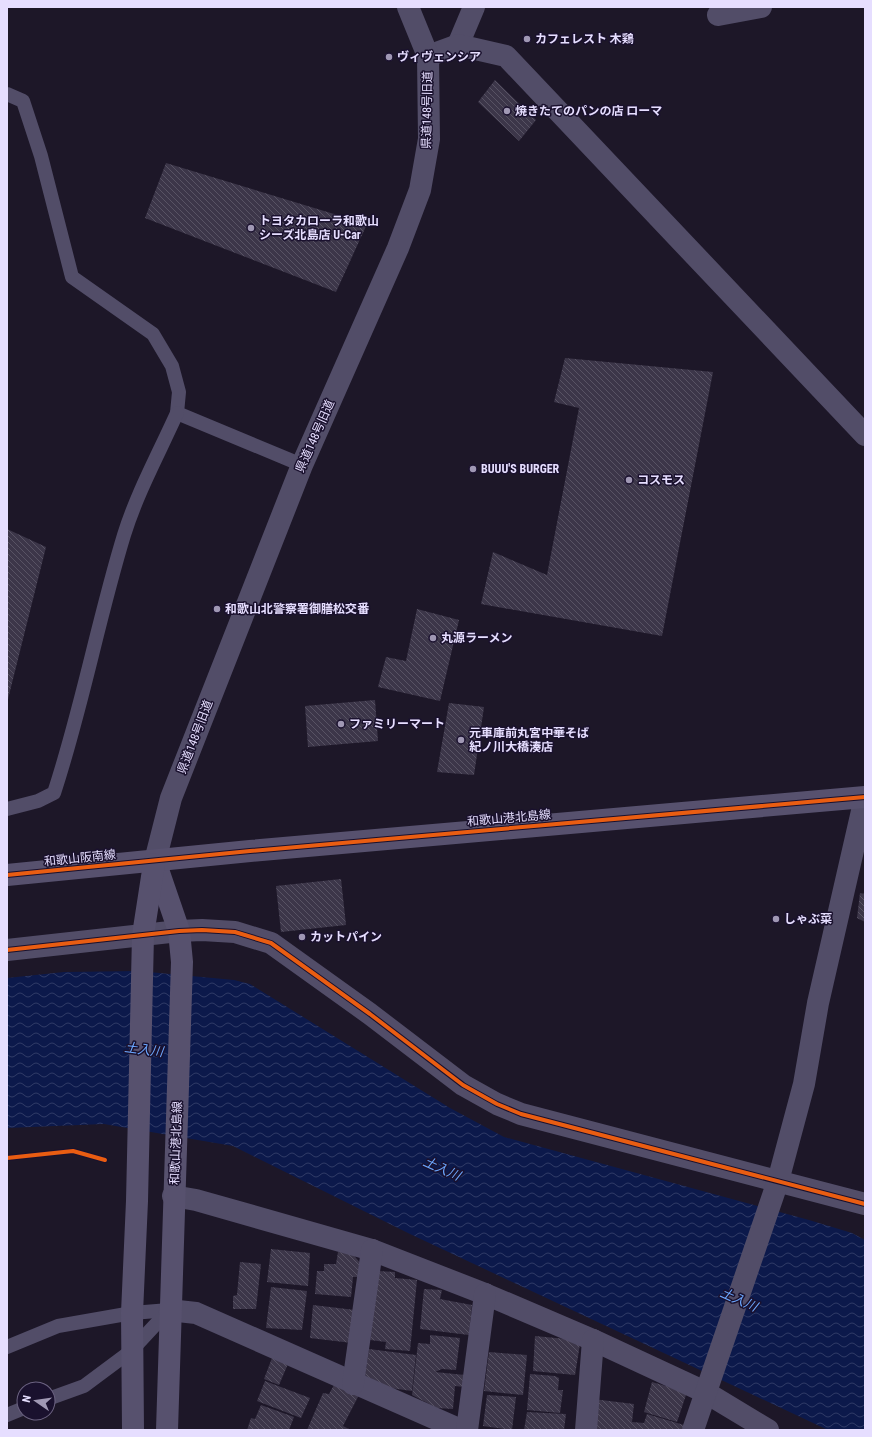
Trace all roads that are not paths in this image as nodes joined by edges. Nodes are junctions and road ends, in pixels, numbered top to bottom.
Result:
1 (408, 7) edge
2 (474, 7) edge
3 (761, 7) edge
4 (718, 16) dead end
5 (458, 45) junction
6 (428, 56) junction
7 (7, 94) edge
8 (177, 413) junction
9 (865, 434) edge
10 (302, 465) junction
11 (865, 798) edge
12 (7, 809) edge
13 (155, 861) junction
14 (7, 875) edge
15 (179, 931) junction
16 (144, 935) junction
17 (7, 950) edge
18 (775, 1188) junction
19 (173, 1196) junction
20 (865, 1204) edge
21 (372, 1250) junction
22 (484, 1294) junction
23 (169, 1310) junction
24 (132, 1313) junction
25 (593, 1340) junction
26 (7, 1347) edge
27 (131, 1351) junction
28 (353, 1384) junction
29 (708, 1385) junction
30 (56, 1396) edge
31 (133, 1430) edge
32 (167, 1430) edge
33 (462, 1430) edge
34 (467, 1430) edge
35 (586, 1430) edge
36 (693, 1430) edge
37 (768, 1430) edge

1 - 6 street, 県道148号旧道
2 - 5 street
3 - 4 street
5 - 6 street
5 - 9 street
6 - 10 street, 県道148号旧道
7 - 8 lane
8 - 10 lane
8 - 12 lane
10 - 13 street, 県道148号旧道
11 - 13 main road, 和歌山港北島線
11 - 18 street
13 - 14 main road, 和歌山阪南線
13 - 15 main road, 和歌山港北島線
13 - 16 main road
15 - 16 street
15 - 18 street
15 - 19 main road, 和歌山港北島線
16 - 17 street
16 - 24 main road
18 - 20 street
18 - 29 street
19 - 21 street
19 - 23 main road, 和歌山港北島線
21 - 22 street
21 - 28 street
22 - 25 street
22 - 34 street
23 - 24 lane
23 - 27 lane
23 - 28 street
23 - 32 main road, 和歌山港北島線
24 - 26 lane
24 - 27 main road
25 - 29 street
25 - 35 street
27 - 30 lane
27 - 31 main road
28 - 33 street
29 - 36 street
29 - 37 street

